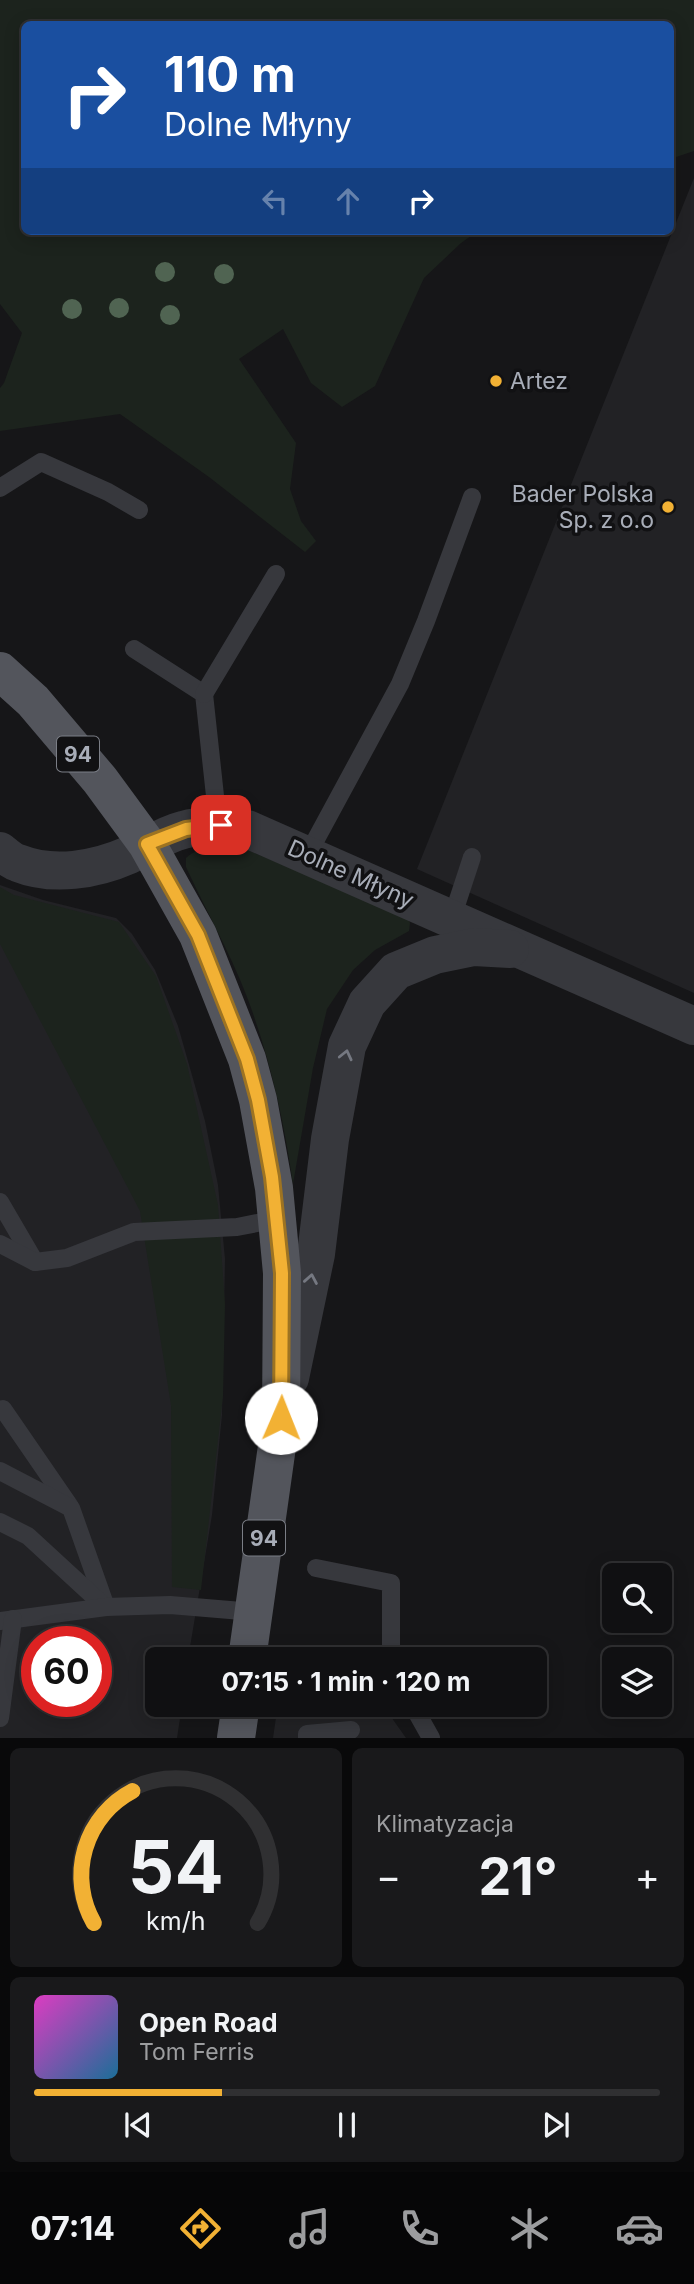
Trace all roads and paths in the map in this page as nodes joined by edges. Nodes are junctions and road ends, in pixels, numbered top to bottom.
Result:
1 (0, 488) edge
2 (472, 497) dead end
3 (139, 510) dead end
4 (276, 574) dead end
5 (134, 649) dead end
6 (0, 671) edge
7 (204, 694) junction
8 (221, 825) junction
9 (147, 844) junction
10 (0, 851) edge
11 (308, 854) junction
12 (472, 857) dead end
13 (452, 918) junction
14 (518, 949) junction
15 (694, 1026) edge
16 (0, 1202) edge
17 (278, 1219) junction
18 (0, 1244) edge
19 (35, 1262) junction
20 (4, 1409) dead end
21 (281, 1418) junction
22 (0, 1471) edge
23 (71, 1508) junction
24 (0, 1522) edge
25 (316, 1568) dead end
26 (106, 1607) junction
27 (254, 1612) junction
28 (6, 1620) edge
29 (249, 1647) edge
30 (391, 1647) edge
31 (239, 1717) edge
32 (419, 1717) edge
33 (0, 1718) edge
34 (351, 1730) dead end
35 (236, 1738) edge
36 (307, 1738) edge
37 (431, 1738) edge

1 - 3 lane
2 - 11 lane
4 - 7 lane
5 - 7 lane
6 - 9 main road, 94
7 - 8 lane
8 - 9 street, Dolne Młyny
8 - 11 street, Dolne Młyny
9 - 10 street, Dolne Młyny
9 - 17 main road, 94
11 - 13 street, Dolne Młyny
12 - 13 lane
13 - 14 street, Dolne Młyny
14 - 15 street, Dolne Młyny
21 -> 14 street
16 - 19 lane
17 - 19 lane
17 - 21 main road, 94
18 - 19 lane
20 - 23 lane
21 - 27 main road, 94
22 - 23 lane
23 - 26 lane
24 - 26 lane
25 - 30 lane
26 - 27 lane
26 - 28 lane
27 - 29 main road, 94
28 - 33 lane
31 - 35 main road
32 - 37 lane
34 - 36 lane

